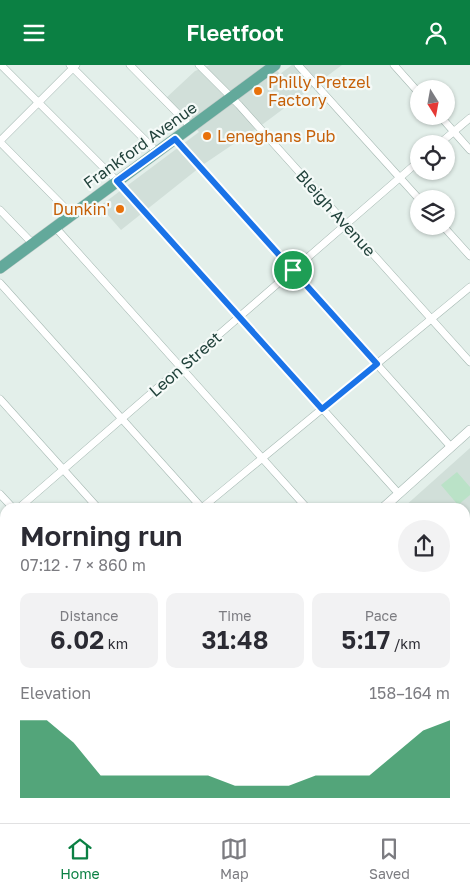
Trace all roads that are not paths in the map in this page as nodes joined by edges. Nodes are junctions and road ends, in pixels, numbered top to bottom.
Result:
1 (1, 65) edge
2 (130, 65) edge
3 (199, 65) edge
4 (275, 65) edge
5 (298, 65) edge
6 (394, 65) edge
7 (73, 66) edge
8 (410, 83) edge
9 (231, 97) junction
10 (38, 102) junction
11 (470, 117) edge
12 (448, 125) edge
13 (191, 127) junction
14 (454, 132) junction
15 (450, 135) edge
16 (175, 139) junction
17 (0, 141) edge
18 (470, 150) edge
19 (157, 152) junction
20 (410, 169) edge
21 (399, 178) junction
22 (117, 181) junction
23 (410, 190) edge
24 (0, 211) edge
25 (72, 215) junction
26 (346, 224) junction
27 (55, 227) junction
28 (451, 235) edge
29 (33, 244) junction
30 (470, 256) edge
31 (0, 268) edge
32 (293, 270) junction
33 (0, 283) edge
34 (470, 287) edge
35 (239, 317) junction
36 (431, 319) junction
37 (470, 362) edge
38 (377, 364) junction
39 (181, 368) junction
40 (0, 399) edge
41 (322, 409) junction
42 (122, 419) junction
43 (470, 430) edge
44 (451, 447) junction
45 (262, 458) junction
46 (63, 469) junction
47 (399, 494) junction
48 (25, 503) edge
49 (93, 503) edge
50 (198, 503) edge
51 (207, 503) edge
52 (302, 503) edge
53 (389, 503) edge

1 - 10 street
2 - 13 street
3 - 9 street, Bleigh Avenue
4 - 9 main road, Frankford Avenue
5 - 21 street
6 - 8 street
7 - 10 street
7 - 19 street
9 - 13 main road, Frankford Avenue
9 - 26 street, Bleigh Avenue
10 - 17 street
10 - 22 street
11 - 14 street
12 - 14 street
13 - 16 main road, Frankford Avenue
14 - 15 street
14 - 18 street
16 - 19 main road, Frankford Avenue
16 - 32 street
17 - 25 street
19 - 22 main road, Frankford Avenue
20 - 21 street, Leon Street
21 - 23 street
21 - 26 street, Leon Street
22 - 25 main road, Frankford Avenue
22 - 35 street
24 - 29 street
25 - 27 main road, Frankford Avenue
26 - 32 street, Leon Street
26 - 36 street, Bleigh Avenue
27 - 29 main road, Frankford Avenue
27 - 39 street
28 - 30 street
29 - 31 main road, Frankford Avenue
32 - 35 street, Leon Street
32 - 38 street
33 - 42 street
34 - 36 street
35 - 39 street, Leon Street
35 - 41 street
36 - 37 street, Bleigh Avenue
36 - 38 street
38 - 41 street
38 - 44 street
39 - 42 street, Leon Street
39 - 45 street
40 - 46 street
41 - 45 street
41 - 47 street
42 - 46 street, Leon Street
42 - 50 street
43 - 44 street
44 - 47 street
45 - 51 street
45 - 52 street
46 - 48 street, Leon Street
46 - 49 street
47 - 53 street

